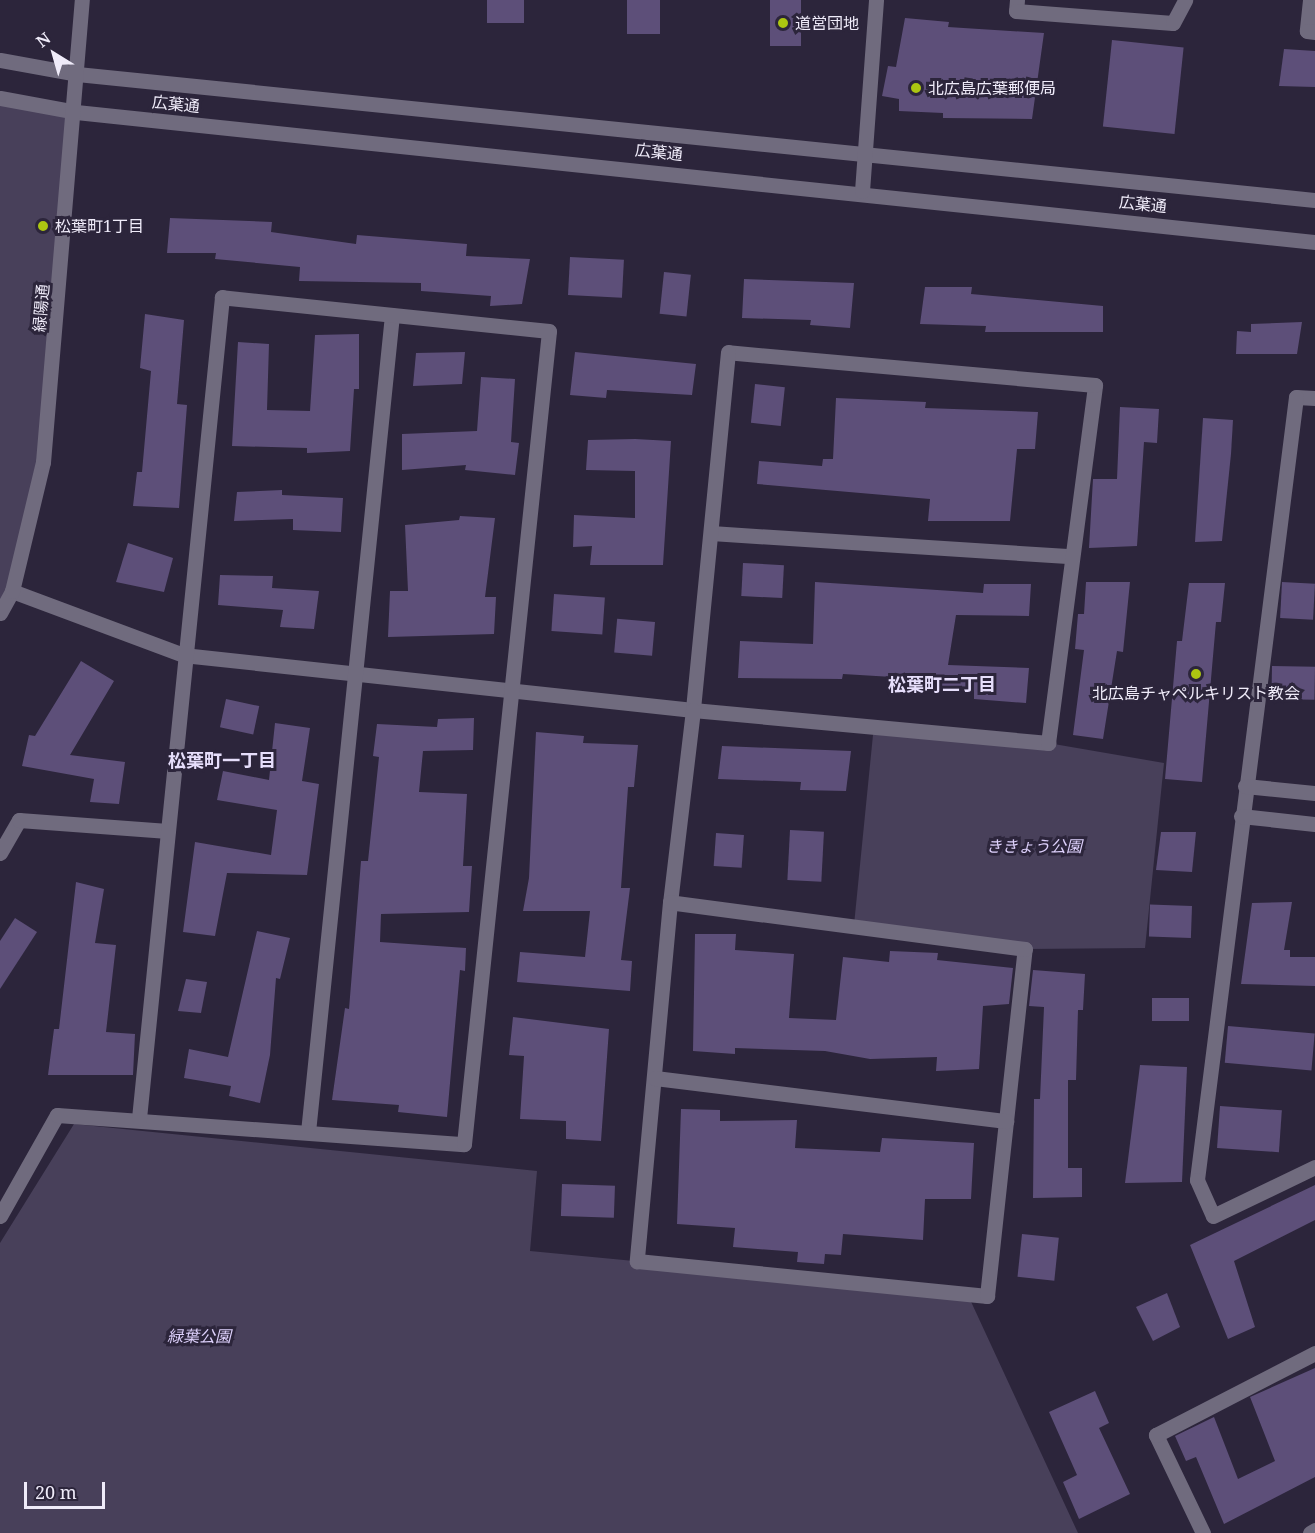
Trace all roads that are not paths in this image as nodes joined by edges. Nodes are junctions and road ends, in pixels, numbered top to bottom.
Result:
1 (81, 0) edge
2 (876, 0) edge
3 (1017, 0) edge
4 (1185, 0) edge
5 (1310, 0) edge
6 (1315, 32) edge
7 (0, 60) edge
8 (77, 74) junction
9 (0, 98) edge
10 (75, 112) junction
11 (866, 153) junction
12 (862, 191) junction
13 (1315, 200) edge
14 (1315, 242) edge
15 (392, 315) junction
16 (1315, 398) edge
17 (711, 533) junction
18 (1071, 556) junction
19 (12, 591) junction
20 (0, 613) edge
21 (183, 655) junction
22 (358, 672) junction
23 (512, 691) junction
24 (693, 710) junction
25 (1245, 786) junction
26 (1315, 794) edge
27 (1241, 816) junction
28 (1315, 824) edge
29 (168, 831) junction
30 (0, 853) edge
31 (670, 902) junction
32 (655, 1078) junction
33 (139, 1119) junction
34 (1006, 1121) junction
35 (308, 1132) junction
36 (1315, 1167) edge
37 (0, 1216) edge
38 (1315, 1353) edge
39 (1315, 1530) edge
40 (1203, 1533) edge
41 (1310, 1533) edge

1 - 8 street, 緑陽通
2 - 11 street
3 - 4 street
5 - 6 street
7 - 8 street, 広葉通
8 - 10 street, 緑陽通
8 - 11 street, 広葉通
9 - 10 street, 広葉通
10 - 12 street, 広葉通
10 - 19 street, 緑陽通
11 - 12 street
11 - 13 street, 広葉通
12 - 14 street, 広葉通
15 - 21 street
15 - 22 street
15 - 23 street
16 - 25 street
17 - 18 street
17 - 18 street
17 - 24 street
18 - 24 street
19 - 20 street, 緑陽通
19 - 21 street
21 - 22 street
21 - 29 street
22 - 23 street
22 - 35 street
23 - 24 street
23 - 35 street
24 - 31 street
25 - 26 street
25 - 27 street
27 - 28 street
27 - 36 street
29 - 30 street
29 - 33 street
31 - 32 street
31 - 34 street
32 - 34 street
32 - 34 street
33 - 35 street
33 - 37 street
38 - 40 street
39 - 41 street

